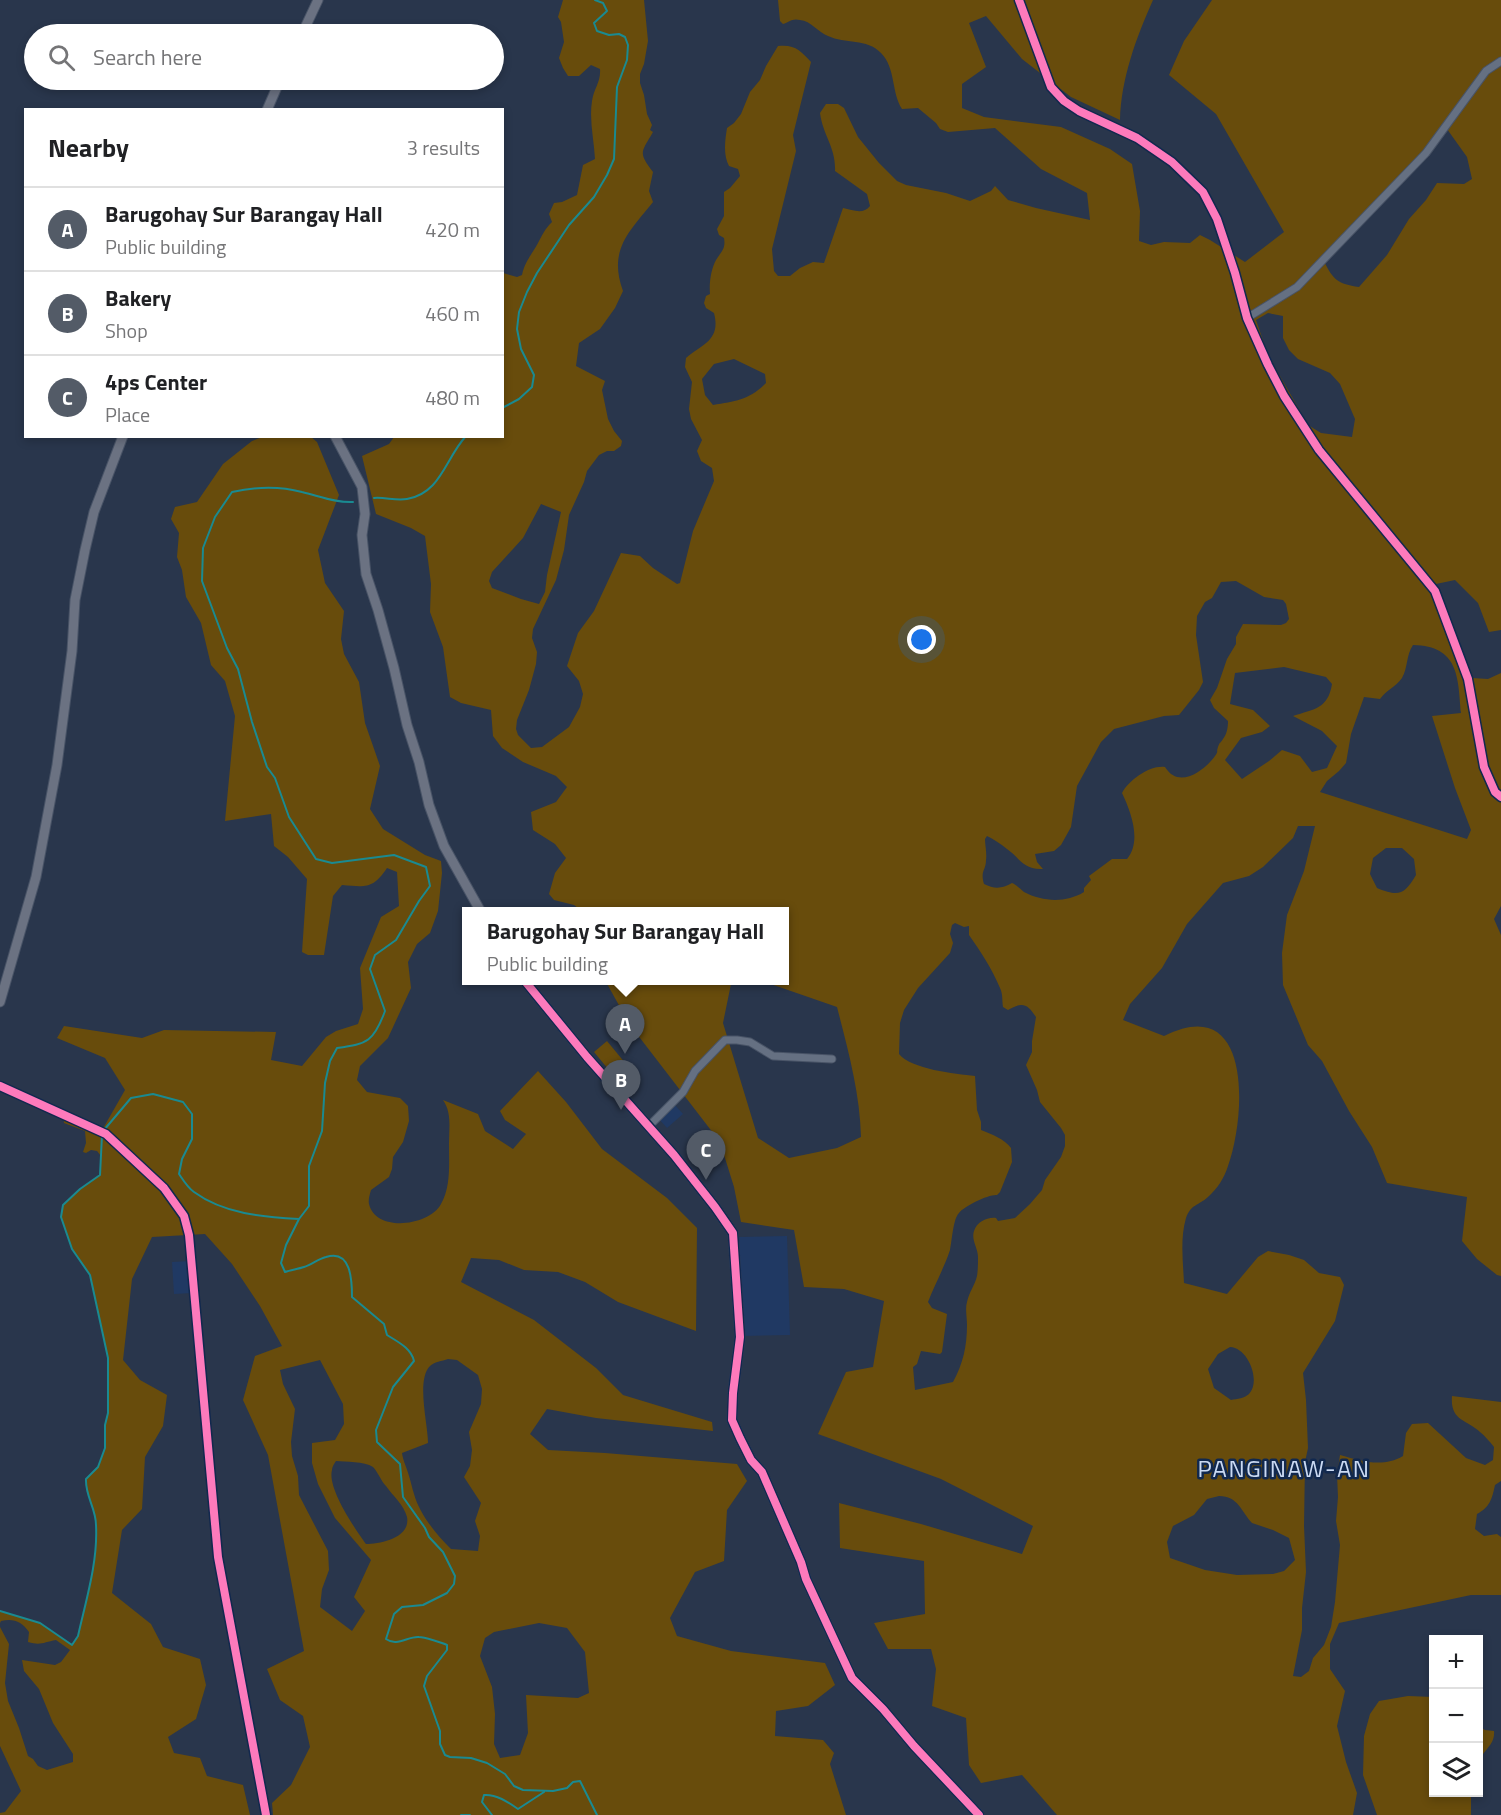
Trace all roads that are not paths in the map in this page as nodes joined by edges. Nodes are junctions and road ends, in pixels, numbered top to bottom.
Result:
1 (318, 0) edge
2 (1018, 0) edge
3 (307, 24) edge
4 (1501, 61) edge
5 (276, 90) edge
6 (268, 108) edge
7 (1247, 318) junction
8 (122, 438) edge
9 (336, 438) edge
10 (1501, 797) edge
11 (478, 907) edge
12 (527, 985) edge
13 (0, 1002) edge
14 (832, 1059) dead end
15 (0, 1086) edge
16 (649, 1126) junction
17 (267, 1815) edge
18 (979, 1815) edge

1 - 3 street
2 - 7 street
4 - 7 street
5 - 6 street
7 - 10 street
8 - 13 street
9 - 11 street
12 - 16 street
14 - 16 street
15 - 17 street
16 - 18 street

